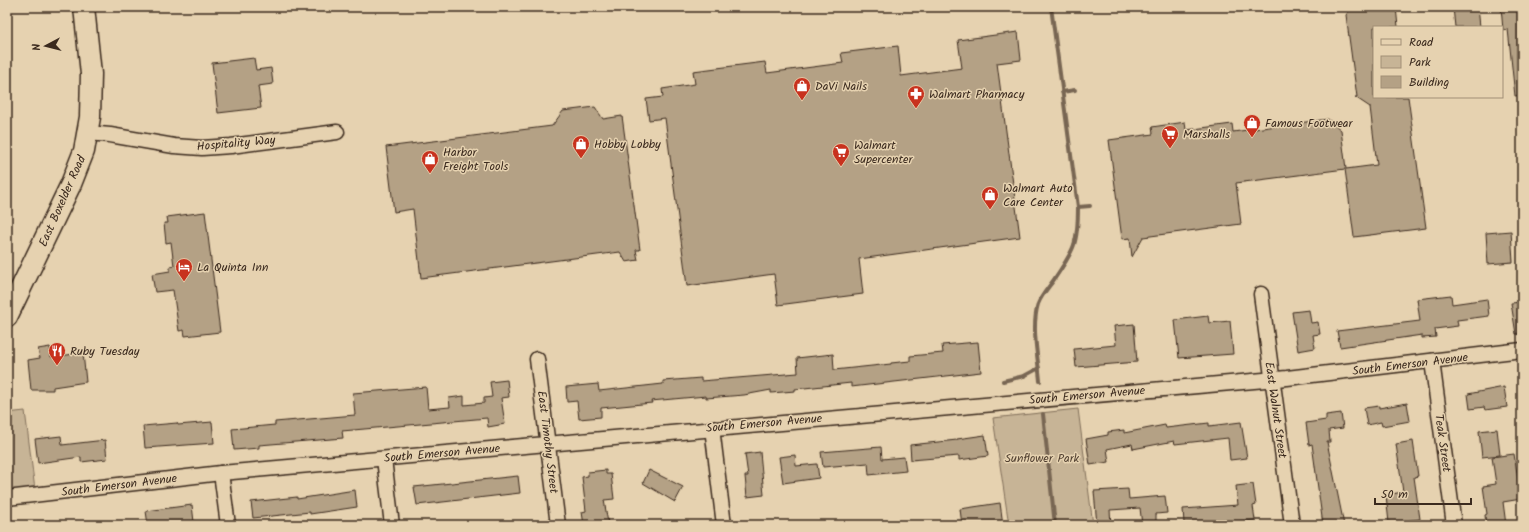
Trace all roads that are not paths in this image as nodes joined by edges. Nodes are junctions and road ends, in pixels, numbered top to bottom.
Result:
1 (84, 7) edge
2 (337, 132) dead end
3 (88, 133) junction
4 (1261, 294) dead end
5 (7, 318) edge
6 (1522, 350) edge
7 (537, 359) dead end
8 (1432, 361) junction
9 (1272, 379) junction
10 (712, 428) junction
11 (548, 443) junction
12 (384, 459) junction
13 (221, 473) junction
14 (7, 498) edge
15 (228, 525) edge
16 (392, 525) edge
17 (558, 525) edge
18 (724, 525) edge
19 (1292, 525) edge
20 (1454, 525) edge

1 - 3 main road, East Boxelder Road
2 - 3 street, Hospitality Way
3 - 5 main road, East Boxelder Road
4 - 9 street, East Walnut Street
6 - 8 street, South Emerson Avenue
7 - 11 street, East Timothy Street
8 - 9 street, South Emerson Avenue
8 - 20 street, Teak Street
9 - 10 street, South Emerson Avenue
9 - 19 street, East Walnut Street
10 - 11 street, South Emerson Avenue
10 - 18 street
11 - 12 street, South Emerson Avenue
11 - 17 street, East Timothy Street
12 - 13 street, South Emerson Avenue
12 - 16 street
13 - 14 street, South Emerson Avenue
13 - 15 street

